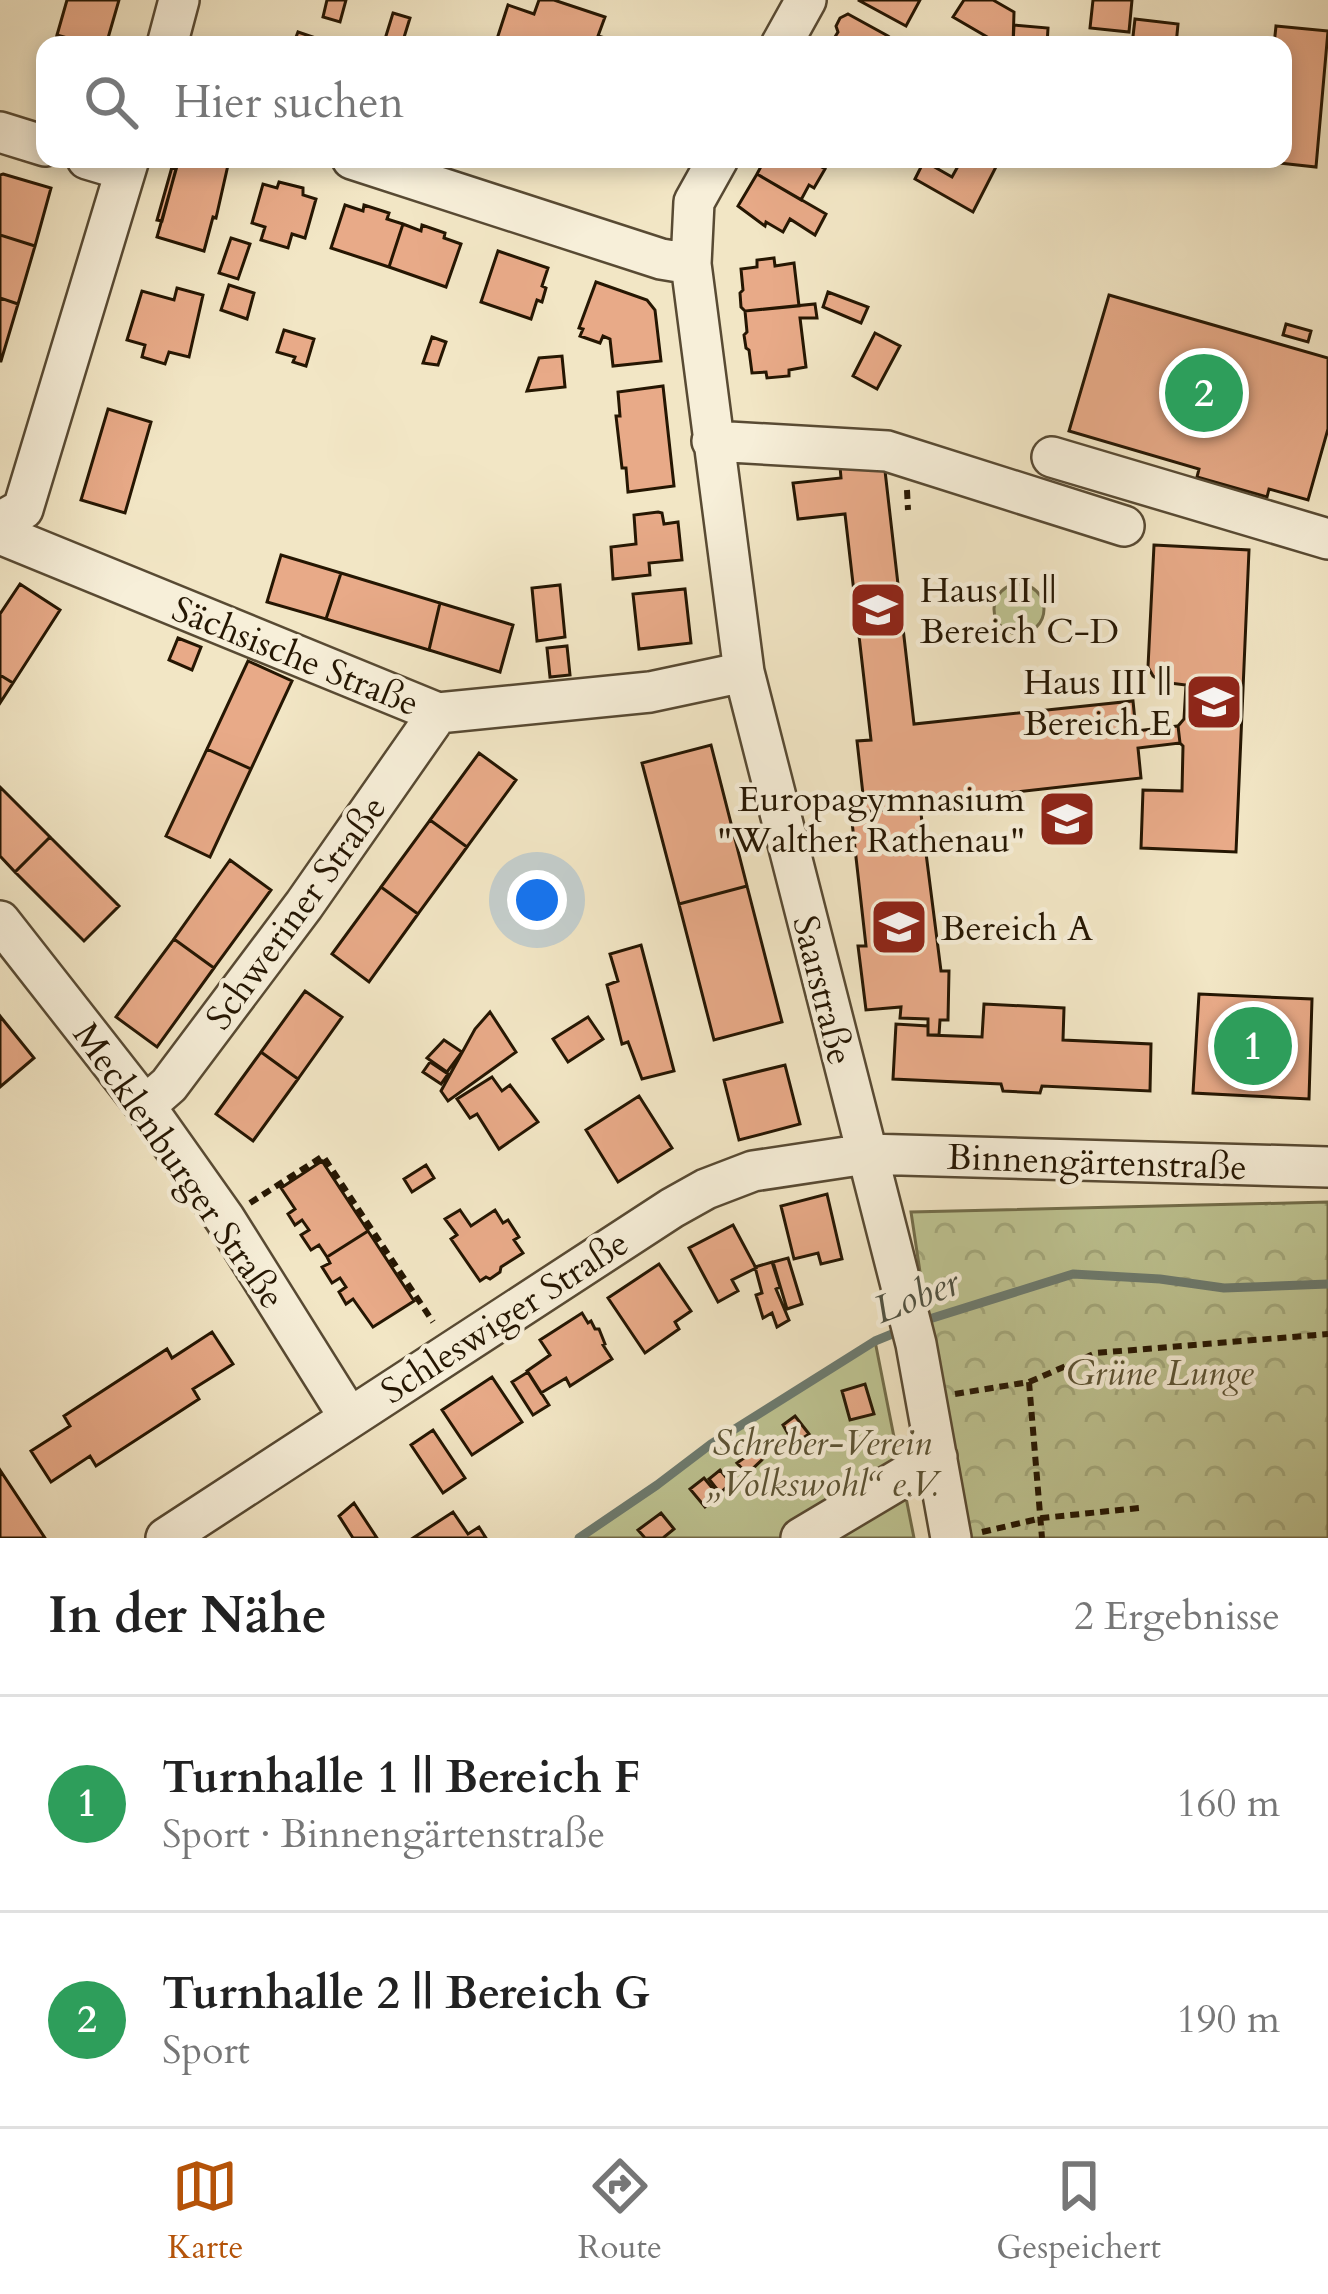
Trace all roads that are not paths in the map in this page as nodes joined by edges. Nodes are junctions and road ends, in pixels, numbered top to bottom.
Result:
1 (179, 0) edge
2 (806, 0) edge
3 (169, 36) edge
4 (786, 36) edge
5 (0, 132) edge
6 (36, 143) edge
7 (112, 168) edge
8 (380, 168) edge
9 (713, 168) edge
10 (691, 264) junction
11 (712, 441) junction
12 (1052, 457) dead end
13 (0, 522) edge
14 (1124, 526) dead end
15 (0, 534) edge
16 (1328, 539) edge
17 (744, 672) junction
18 (438, 713) junction
19 (0, 921) edge
20 (146, 1106) junction
21 (866, 1154) junction
22 (1328, 1168) edge
23 (350, 1417) junction
24 (937, 1457) junction
25 (961, 1536) edge
26 (166, 1538) edge
27 (800, 1538) edge

1 - 3 street
2 - 4 street
5 - 6 street
7 - 13 street
8 - 10 street
9 - 10 street, Saarstraße
10 - 11 street, Saarstraße
11 - 14 street
11 - 17 street, Saarstraße
12 - 16 street
15 - 18 street, Sächsische Straße
17 - 18 street, Sächsische Straße
17 - 21 street, Saarstraße
18 - 20 street, Schweriner Straße
19 - 20 street, Mecklenburger Straße
20 - 23 street, Mecklenburger Straße
21 - 22 street, Binnengärtenstraße
21 - 23 street, Schleswiger Straße
21 - 24 street, Saarstraße
23 - 26 street, Schleswiger Straße
24 - 25 street, Saarstraße
24 - 27 street

